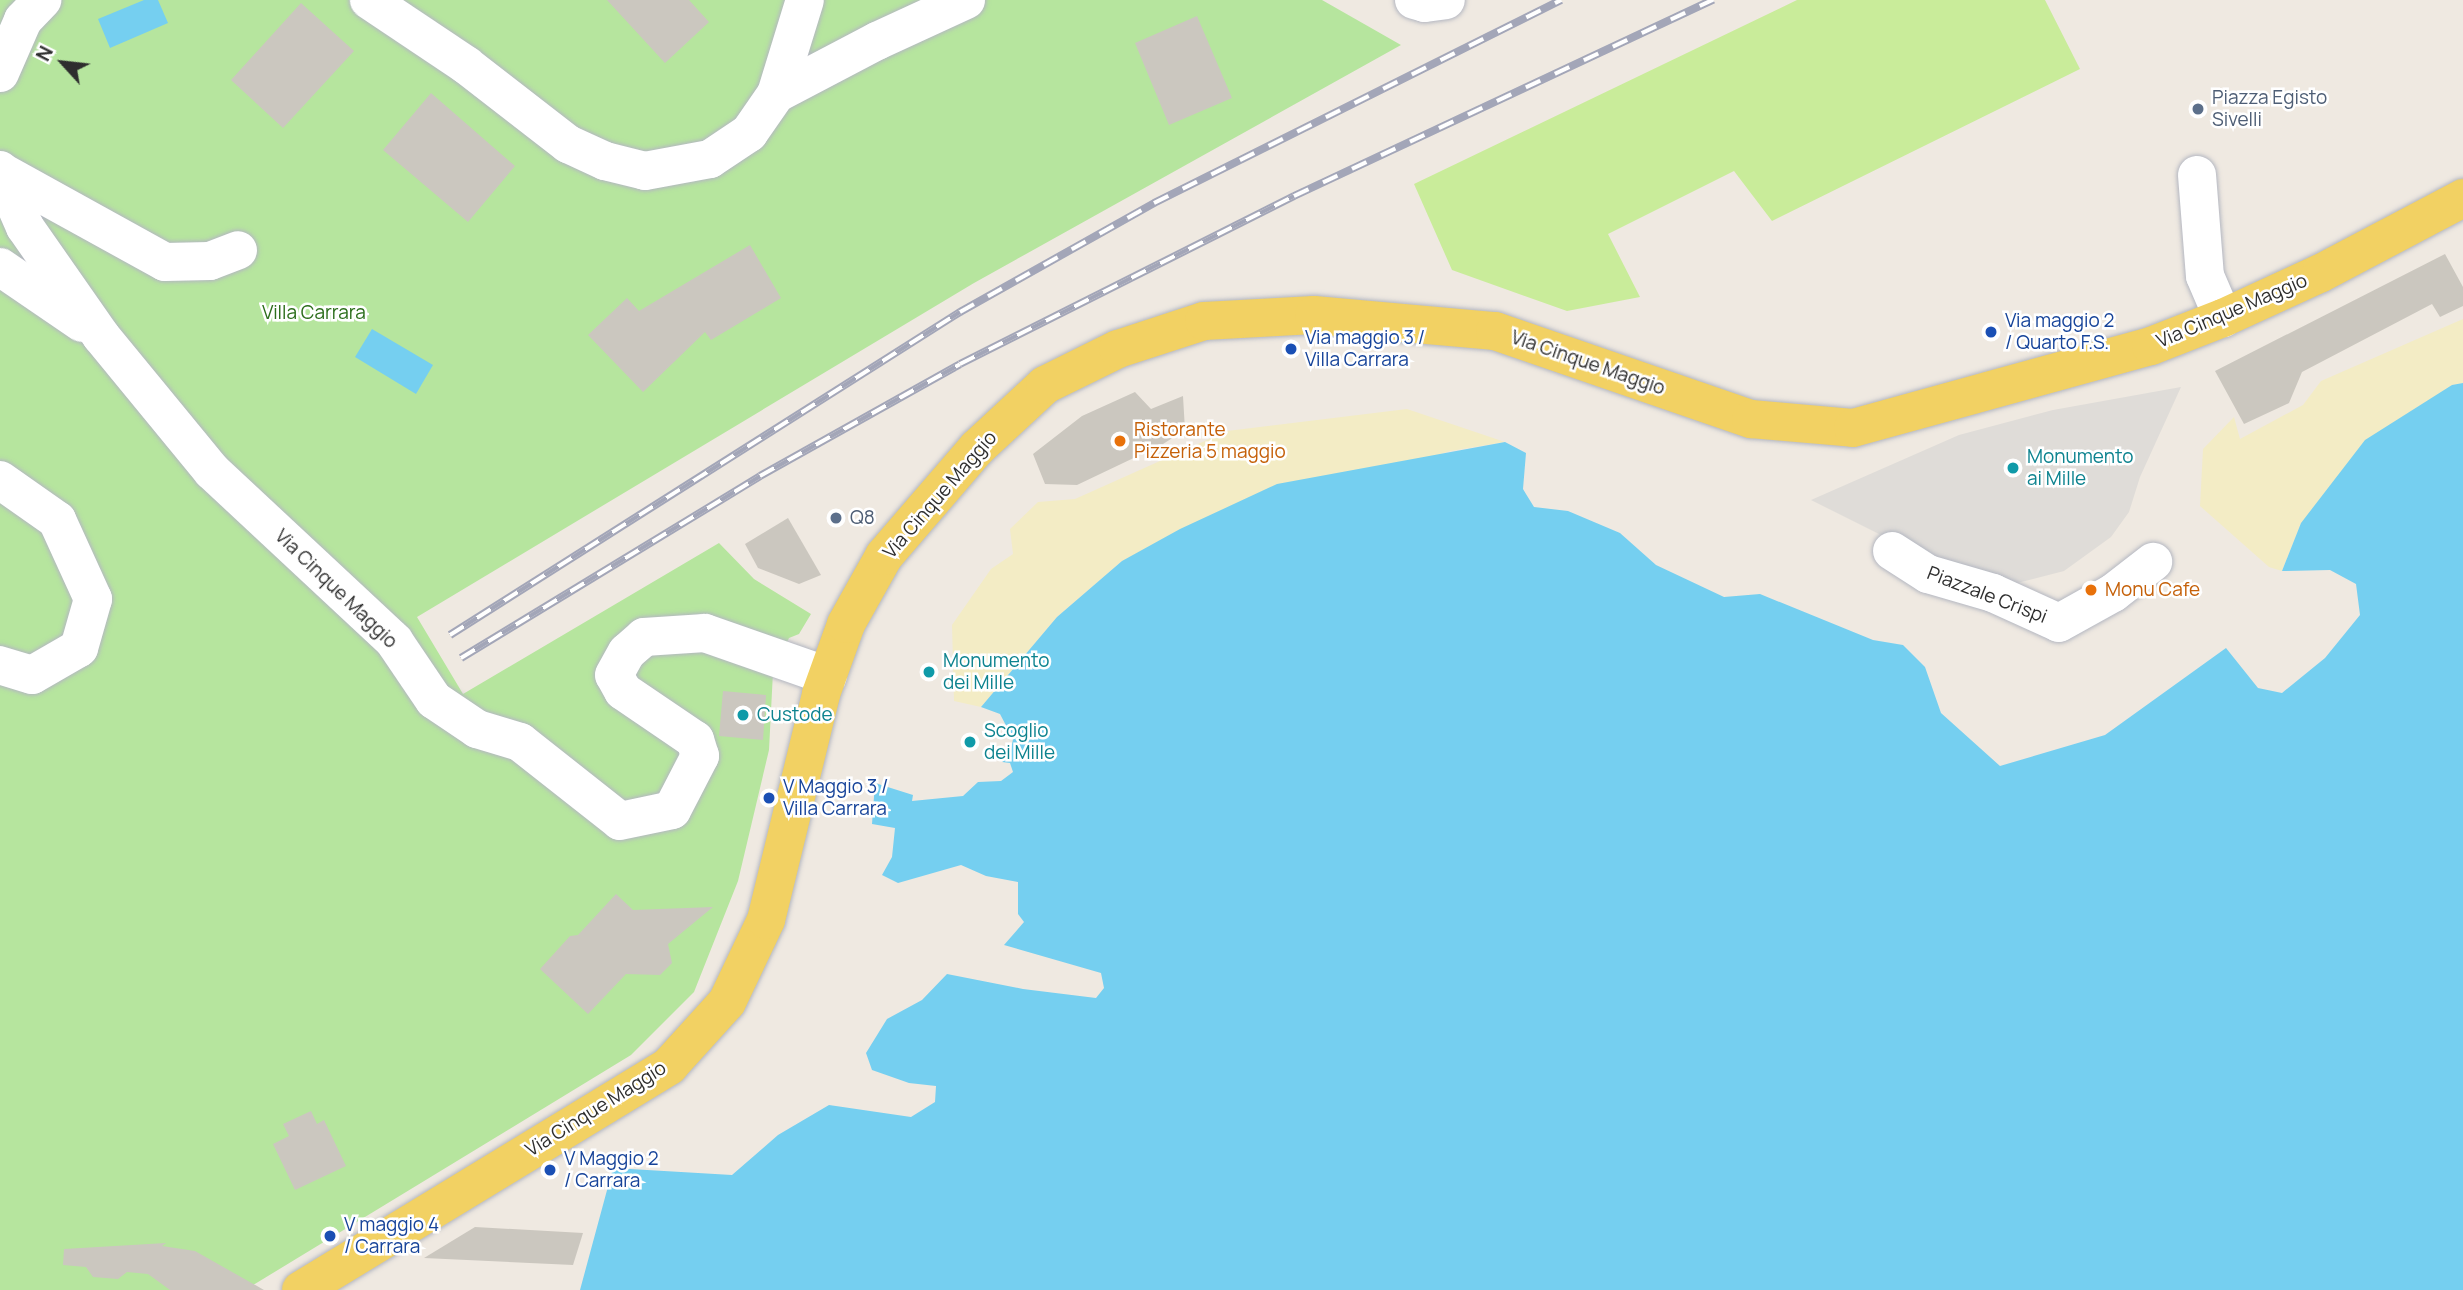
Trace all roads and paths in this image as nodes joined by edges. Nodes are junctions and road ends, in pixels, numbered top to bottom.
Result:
1 (42, 0) edge
2 (369, 0) edge
3 (805, 0) edge
4 (966, 0) edge
5 (1413, 0) edge
6 (1446, 0) edge
7 (0, 73) edge
8 (776, 94) junction
9 (0, 171) edge
10 (2197, 175) dead end
11 (2463, 198) edge
12 (238, 250) dead end
13 (0, 267) edge
14 (2223, 318) junction
15 (102, 336) junction
16 (0, 480) edge
17 (1892, 551) dead end
18 (2153, 562) dead end
19 (0, 665) edge
20 (828, 676) junction
21 (301, 1290) edge

1 - 7 street
2 - 8 street
3 - 8 street
4 - 8 street
5 - 6 street
9 - 12 street, Via Cinque Maggio
9 - 15 street, Via Cinque Maggio
10 - 14 street
11 - 14 main road, Via Cinque Maggio
13 - 15 street, Via Cinque Maggio
14 - 20 main road, Via Cinque Maggio
15 - 20 street, Via Cinque Maggio
16 - 19 street
17 - 18 street, Piazzale Crispi
20 - 21 main road, Via Cinque Maggio

